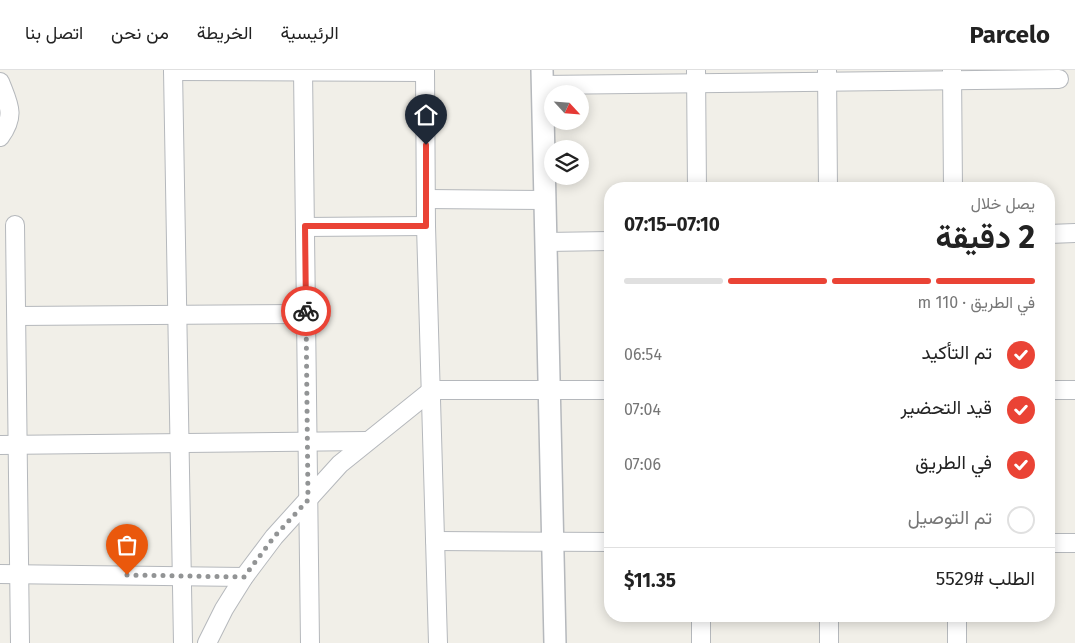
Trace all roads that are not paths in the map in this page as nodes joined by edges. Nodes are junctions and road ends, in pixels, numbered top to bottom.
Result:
1 (8, 70) edge
2 (173, 71) edge
3 (303, 71) edge
4 (425, 71) edge
5 (952, 75) edge
6 (696, 76) edge
7 (828, 76) edge
8 (542, 77) edge
9 (1059, 79) dead end
10 (0, 81) edge
11 (0, 137) edge
12 (697, 182) edge
13 (828, 182) edge
14 (952, 182) edge
15 (427, 200) junction
16 (545, 200) junction
17 (15, 225) dead end
18 (305, 226) junction
19 (426, 226) junction
20 (1075, 233) edge
21 (1055, 234) edge
22 (604, 241) edge
23 (546, 242) junction
24 (306, 314) junction
25 (177, 315) junction
26 (17, 316) junction
27 (432, 390) junction
28 (549, 390) junction
29 (604, 390) edge
30 (1055, 390) edge
31 (1075, 390) edge
32 (367, 441) junction
33 (307, 442) junction
34 (179, 443) junction
35 (18, 444) junction
36 (0, 445) edge
37 (308, 500) junction
38 (436, 541) junction
39 (553, 542) junction
40 (604, 542) edge
41 (1055, 543) edge
42 (1075, 543) edge
43 (0, 574) edge
44 (19, 574) junction
45 (182, 575) junction
46 (244, 577) junction
47 (701, 622) edge
48 (829, 622) edge
49 (957, 622) edge
50 (20, 643) edge
51 (183, 643) edge
52 (206, 643) edge
53 (310, 643) edge
54 (438, 643) edge
55 (555, 643) edge
56 (701, 643) edge
57 (829, 643) edge
58 (957, 643) edge

1 - 10 street
2 - 3 street
2 - 25 street
3 - 4 street
3 - 18 street
4 - 15 street
5 - 7 street
5 - 9 street
5 - 14 street
6 - 7 street
6 - 8 street
6 - 12 street
7 - 13 street
8 - 16 street
10 - 11 street
15 - 16 street
15 - 19 street
16 - 23 street
17 - 26 street
18 - 19 street
18 - 24 street
19 - 27 street
20 - 21 street
22 - 23 street
23 - 28 street
24 - 25 street
24 - 33 street
25 - 26 street
25 - 34 street
26 - 35 street
27 - 28 street
27 - 32 street
27 - 38 street
28 - 29 street
28 - 39 street
30 - 31 street
32 - 33 street
32 - 37 street
33 - 34 street
33 - 37 street
34 - 35 street
34 - 45 street
35 - 36 street
35 - 44 street
37 - 46 street
37 - 53 street
38 - 39 street
38 - 54 street
39 - 40 street
39 - 55 street
41 - 42 street
43 - 44 street
44 - 45 street
44 - 50 street
45 - 46 street
45 - 51 street
46 - 52 street
47 - 56 street
48 - 57 street
49 - 58 street

